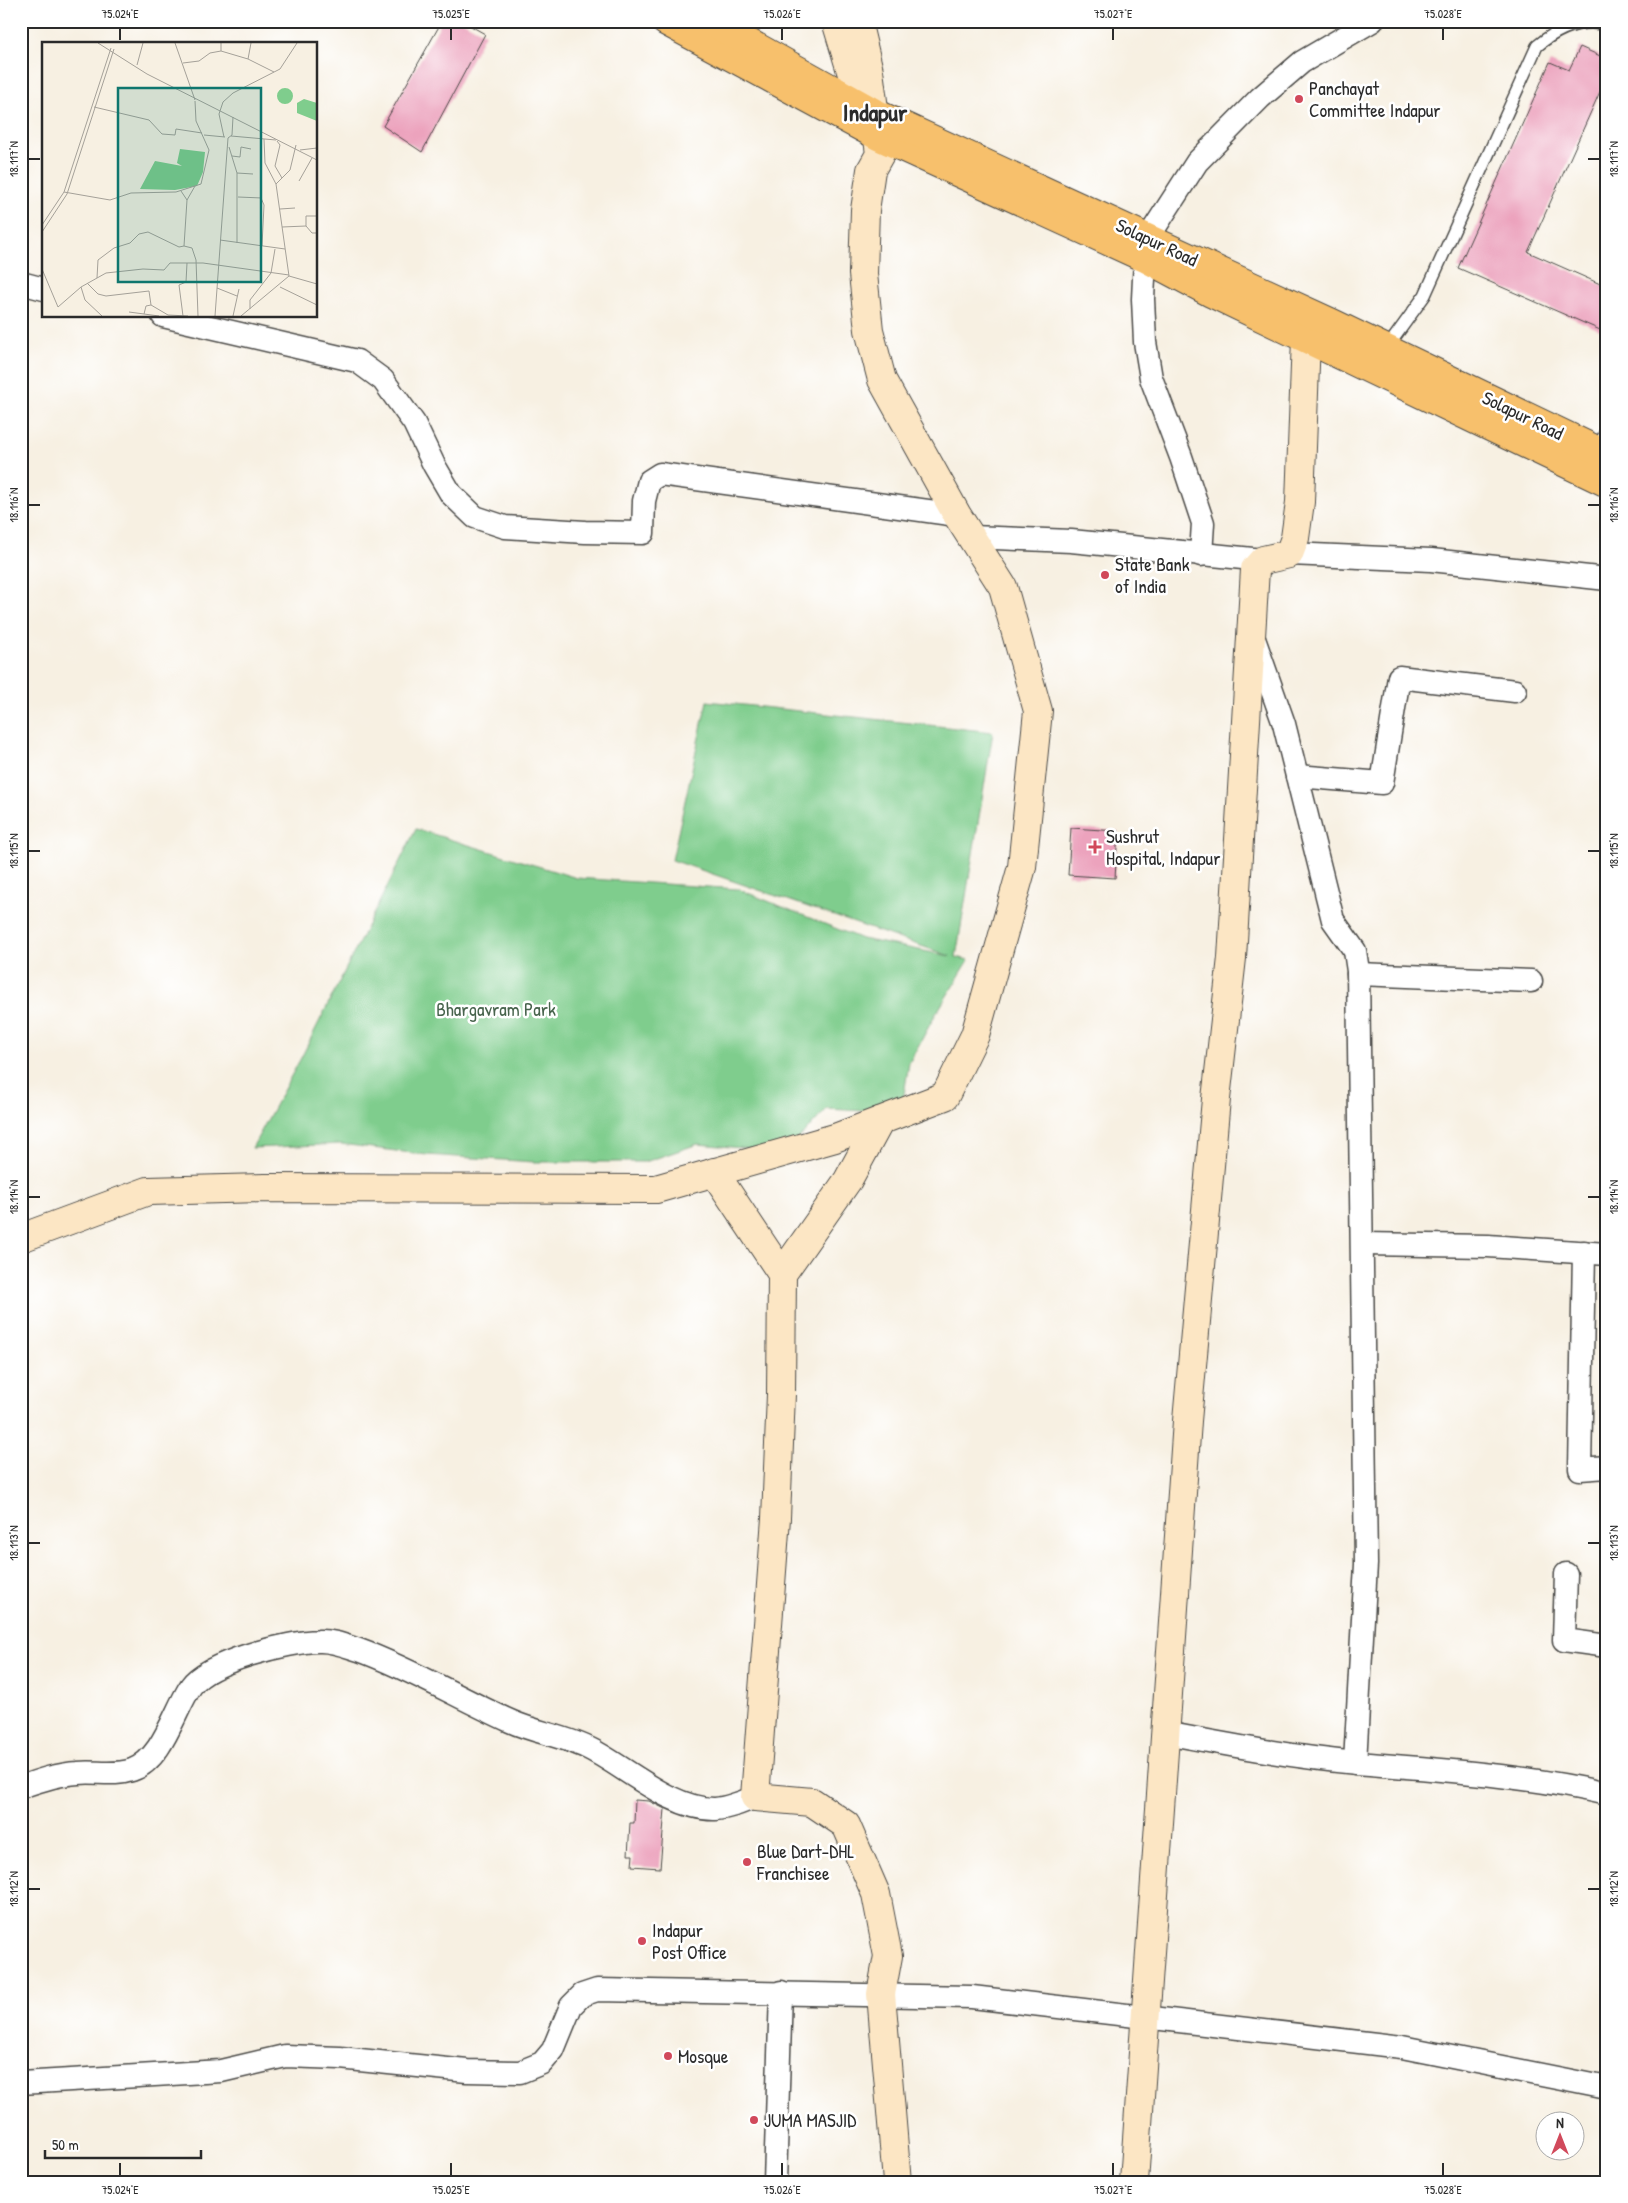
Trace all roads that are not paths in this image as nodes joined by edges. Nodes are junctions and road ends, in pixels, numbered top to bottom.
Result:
1 (666, 21) edge
2 (710, 21) edge
3 (836, 21) edge
4 (857, 21) edge
5 (1372, 21) edge
6 (1607, 25) edge
7 (869, 120) junction
8 (1147, 248) junction
9 (21, 284) edge
10 (42, 289) edge
11 (172, 318) edge
12 (1306, 338) junction
13 (1381, 360) junction
14 (1602, 458) edge
15 (964, 526) junction
16 (1201, 555) junction
17 (1276, 557) junction
18 (1607, 578) edge
19 (1252, 636) junction
20 (1515, 691) dead end
21 (1297, 776) junction
22 (1358, 974) junction
23 (1531, 981) dead end
24 (880, 1121) junction
25 (714, 1172) junction
26 (21, 1238) edge
27 (1363, 1244) junction
28 (1584, 1252) junction
29 (1607, 1254) edge
30 (782, 1274) junction
31 (1607, 1467) edge
32 (1566, 1574) dead end
33 (1607, 1646) edge
34 (1165, 1734) junction
35 (1355, 1762) junction
36 (21, 1787) edge
37 (1607, 1794) edge
38 (755, 1797) junction
39 (780, 1992) junction
40 (881, 1994) junction
41 (1145, 2016) junction
42 (21, 2083) edge
43 (1607, 2088) edge
44 (775, 2182) edge
45 (897, 2182) edge
46 (1134, 2182) edge

1 - 7 main road
2 - 7 main road, Solapur Road
3 - 7 street
4 - 7 street
5 - 8 street
6 - 13 lane
7 - 8 main road, Solapur Road
7 - 15 street
8 - 12 main road
8 - 13 main road, Solapur Road
8 - 16 street
9 - 10 street
11 - 15 street
12 - 13 main road
12 - 17 street
13 - 14 main road, Solapur Road
15 - 16 street
15 - 24 street
16 - 17 street
17 - 18 street
17 - 19 street
19 - 21 street
19 - 34 street
20 - 21 street
21 - 22 street
22 - 23 street
22 - 27 street
24 - 25 street
24 - 30 street
25 - 26 street
25 - 30 street
27 - 28 street
27 - 35 street
28 - 29 street
28 - 31 street
30 - 38 street
32 - 33 street
34 - 35 street
34 - 41 street
35 - 37 street
36 - 38 street
38 - 40 street
39 - 40 street
39 - 42 street
39 - 44 street
40 - 41 street
40 - 45 street
41 - 43 street
41 - 46 street

